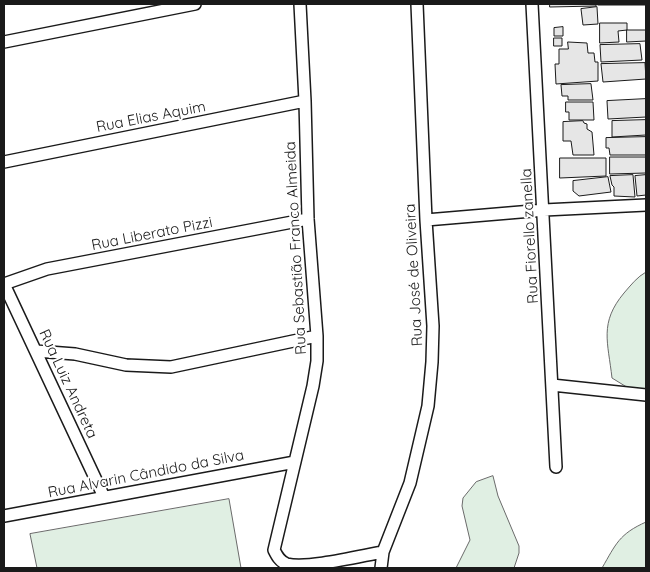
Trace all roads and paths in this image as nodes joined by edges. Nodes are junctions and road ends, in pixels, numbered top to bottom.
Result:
1 (195, 4) edge
2 (300, 4) edge
3 (417, 4) edge
4 (532, 4) edge
5 (4, 42) edge
6 (305, 101) junction
7 (4, 162) edge
8 (646, 205) edge
9 (544, 210) junction
10 (308, 218) junction
11 (426, 220) junction
12 (4, 284) edge
13 (318, 336) junction
14 (36, 351) junction
15 (552, 385) junction
16 (646, 395) edge
17 (295, 462) junction
18 (556, 467) dead end
19 (104, 497) junction
20 (4, 516) edge
21 (383, 552) junction
22 (380, 568) edge

1 - 5 street
2 - 6 street, Rua Sebastião Franco Almeida
3 - 11 street, Rua José de Oliveira
4 - 9 street, Rua Fiorello zanella
6 - 7 street, Rua Elias Aquim
6 - 10 street, Rua Sebastião Franco Almeida
8 - 9 street
9 - 11 street
9 - 15 street, Rua Fiorello zanella
10 - 12 street, Rua Liberato Pizzi
10 - 13 street, Rua Sebastião Franco Almeida
11 - 21 street, Rua José de Oliveira
12 - 14 street, Rua Luiz Andreta
13 - 14 street
13 - 17 street, Rua Sebastião Franco Almeida
14 - 19 street, Rua Luiz Andreta
15 - 16 street
15 - 18 street, Rua Fiorello zanella
17 - 19 street, Rua Alvarin Cândido da Silva
17 - 21 street, Rua Sebastião Franco Almeida
19 - 20 street, Rua Alvarin Cândido da Silva
21 - 22 street, Rua José de Oliveira

